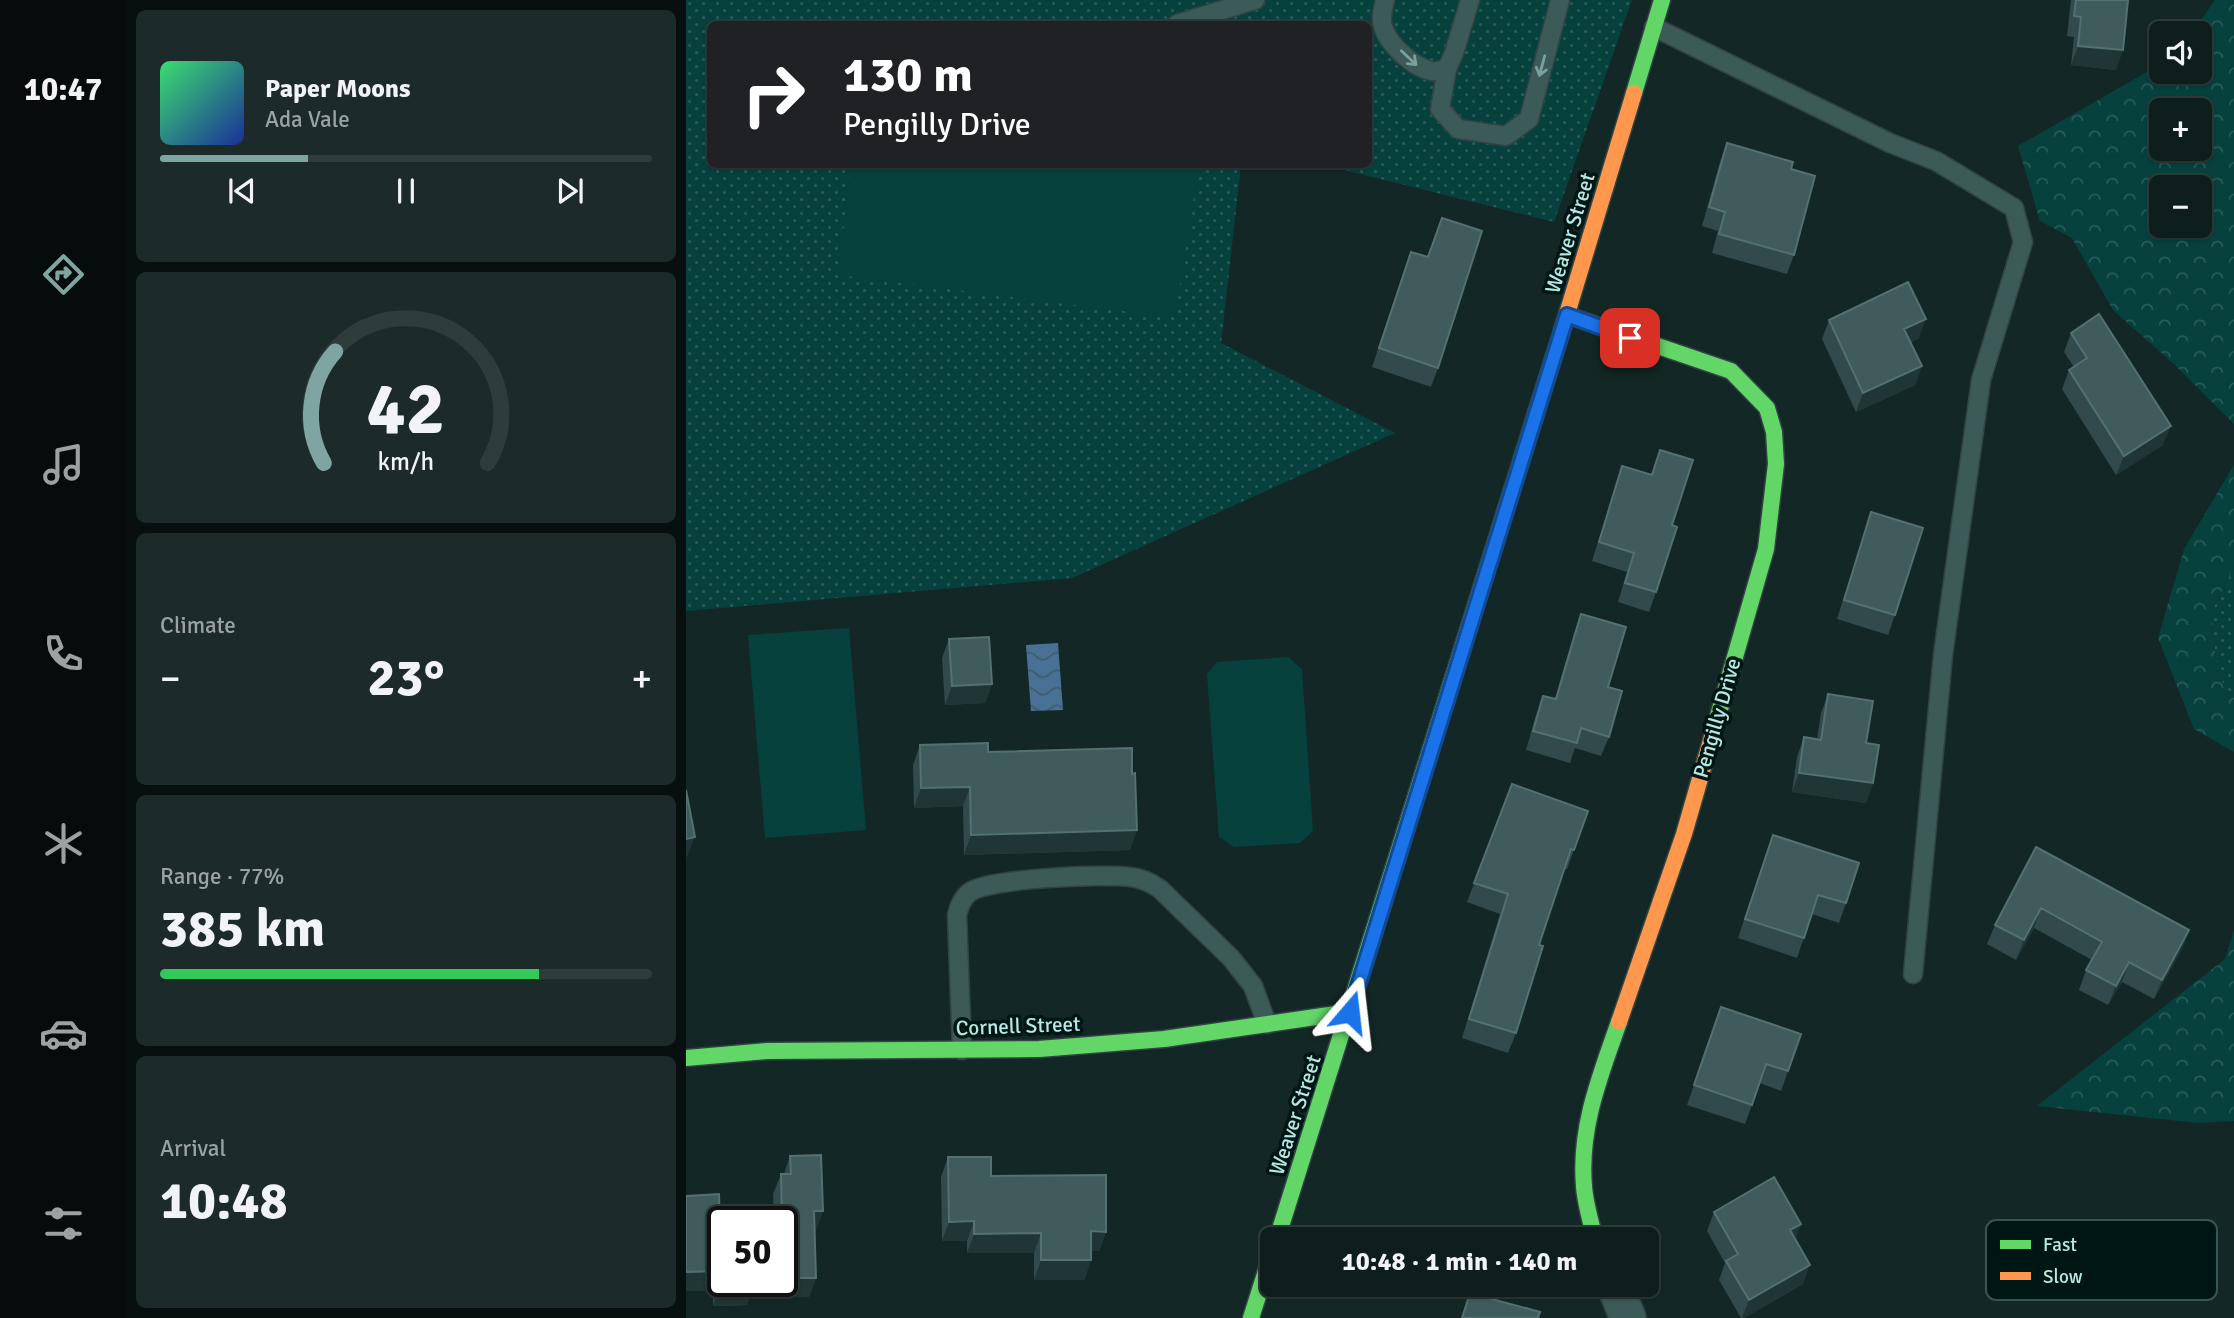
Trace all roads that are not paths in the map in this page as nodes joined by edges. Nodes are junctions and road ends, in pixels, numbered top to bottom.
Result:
1 (1255, 0) edge
2 (1385, 0) edge
3 (1470, 0) edge
4 (1560, 0) edge
5 (1662, 0) edge
6 (1187, 21) edge
7 (1654, 27) junction
8 (1447, 69) junction
9 (1567, 315) junction
10 (1913, 974) dead end
11 (1350, 1012) junction
12 (1267, 1024) junction
13 (961, 1050) junction
14 (686, 1058) edge
15 (1281, 1227) edge
16 (1592, 1227) edge
17 (1260, 1290) edge
18 (1619, 1297) edge
19 (1251, 1318) edge
20 (1628, 1318) edge

1 - 6 lane
2 -> 8 lane
3 - 8 lane
4 -> 8 lane
5 - 7 street, Weaver Street
7 - 9 street, Weaver Street
7 - 10 lane
9 - 11 street, Weaver Street
9 - 16 street, Pengilly Drive
11 - 12 street, Cornell Street
11 - 15 street, Weaver Street
12 - 13 street, Cornell Street
12 - 13 lane
13 - 14 street, Cornell Street
17 - 19 street
18 - 20 street

